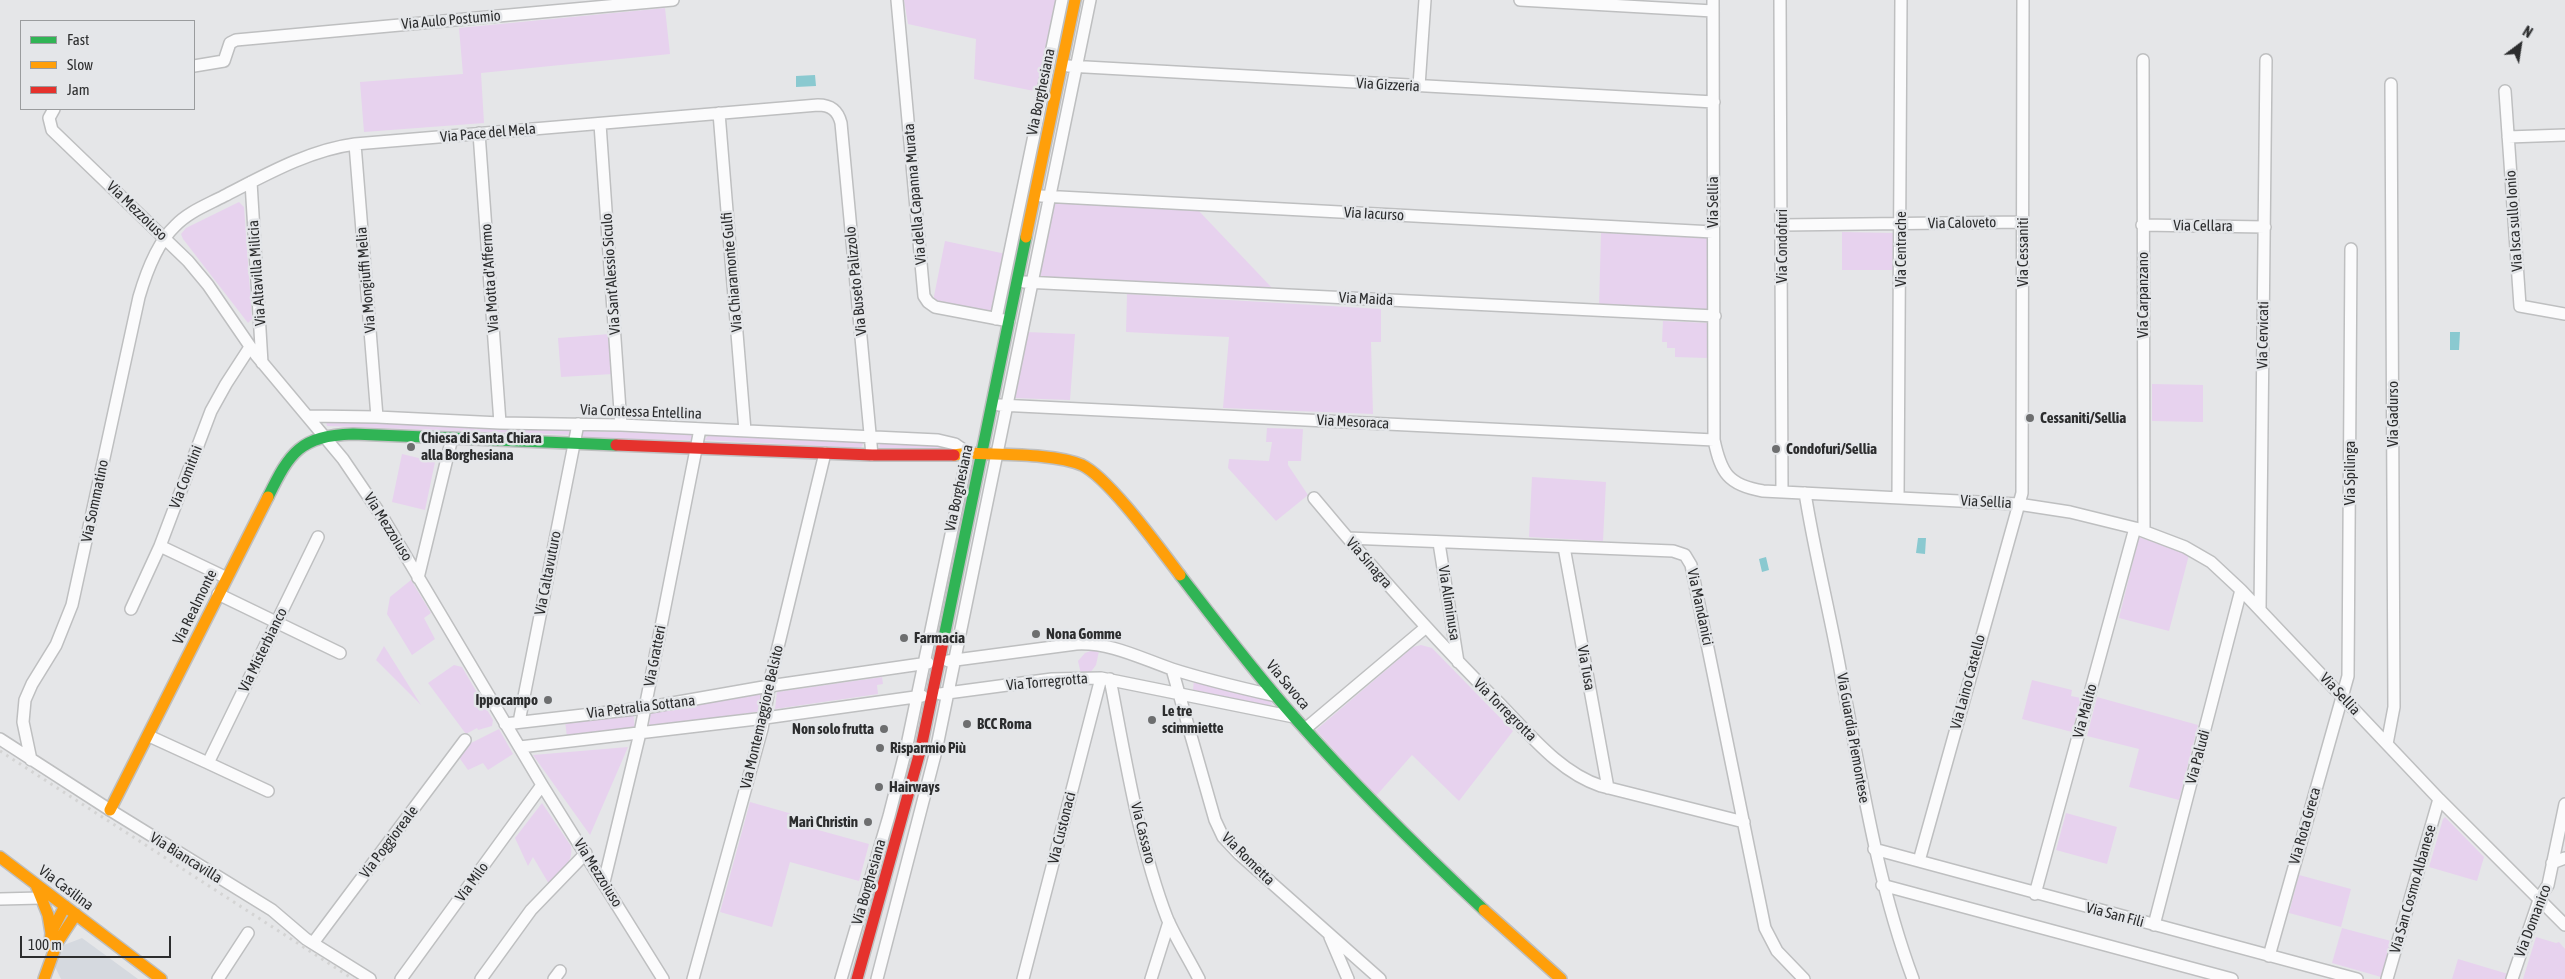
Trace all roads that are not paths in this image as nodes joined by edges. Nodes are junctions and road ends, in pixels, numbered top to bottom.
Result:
1 (672, 0) edge
2 (897, 0) edge
3 (1062, 0) edge
4 (1075, 0) edge
5 (1090, 0) edge
6 (1425, 0) edge
7 (1520, 0) edge
8 (1780, 0) edge
9 (1901, 0) edge
10 (2023, 0) edge
11 (1713, 6) edge
12 (2143, 60) dead end
13 (2266, 60) dead end
14 (1061, 65) junction
15 (195, 66) edge
16 (1076, 66) junction
17 (2391, 84) dead end
18 (1418, 86) junction
19 (2504, 91) dead end
20 (1714, 102) junction
21 (834, 109) joint
22 (53, 110) edge
23 (719, 113) junction
24 (600, 124) junction
25 (479, 133) junction
26 (2565, 135) edge
27 (2508, 137) junction
28 (355, 144) junction
29 (251, 182) junction
30 (1034, 196) junction
31 (1048, 197) junction
32 (2023, 222) junction
33 (1901, 224) junction
34 (1782, 225) junction
35 (2142, 225) junction
36 (2265, 227) junction
37 (1713, 232) junction
38 (165, 238) junction
39 (2351, 249) dead end
40 (1017, 282) junction
41 (1030, 283) junction
42 (2565, 314) edge
43 (1715, 316) junction
44 (996, 319) junction
45 (1009, 322) junction
46 (250, 347) junction
47 (262, 363) junction
48 (992, 404) junction
49 (1006, 405) junction
50 (309, 416) junction
51 (377, 417) junction
52 (500, 424) junction
53 (578, 424) junction
54 (621, 425) junction
55 (700, 429) junction
56 (744, 431) junction
57 (325, 435) junction
58 (871, 437) junction
59 (452, 438) junction
60 (1714, 440) junction
61 (573, 443) junction
62 (697, 448) junction
63 (825, 453) junction
64 (968, 453) junction
65 (872, 455) junction
66 (982, 455) junction
67 (996, 456) junction
68 (1782, 492) junction
69 (1805, 493) junction
70 (1898, 497) junction
71 (1314, 498) dead end
72 (2018, 504) junction
73 (2139, 530) junction
74 (318, 537) dead end
75 (1348, 538) junction
76 (1439, 543) junction
77 (160, 546) junction
78 (1564, 547) junction
79 (225, 577) junction
80 (418, 578) junction
81 (2241, 590) junction
82 (218, 594) junction
83 (131, 608) dead end
84 (2260, 609) junction
85 (277, 623) junction
86 (1425, 628) junction
87 (340, 654) dead end
88 (954, 660) junction
89 (938, 662) junction
90 (1458, 662) junction
91 (922, 664) junction
92 (1172, 669) junction
93 (1105, 679) junction
94 (769, 686) junction
95 (948, 693) junction
96 (1178, 694) junction
97 (932, 695) junction
98 (1276, 696) junction
99 (2342, 696) junction
100 (916, 697) junction
101 (644, 708) junction
102 (1294, 717) junction
103 (765, 718) junction
104 (518, 722) junction
105 (505, 724) junction
106 (1305, 729) junction
107 (640, 733) junction
108 (149, 736) junction
109 (0, 739) edge
110 (465, 740) dead end
111 (2387, 744) junction
112 (520, 747) junction
113 (31, 760) junction
114 (208, 763) junction
115 (542, 785) junction
116 (1608, 788) junction
117 (268, 791) dead end
118 (2439, 799) junction
119 (2565, 804) edge
120 (110, 810) junction
121 (1744, 822) junction
122 (1874, 849) junction
123 (586, 853) junction
124 (0, 857) edge
125 (2565, 858) edge
126 (1919, 861) junction
127 (2552, 863) junction
128 (604, 882) junction
129 (36, 885) junction
130 (1882, 885) junction
131 (2035, 894) junction
132 (2540, 897) junction
133 (41, 898) junction
134 (0, 899) edge
135 (65, 906) junction
136 (76, 914) junction
137 (1169, 922) junction
138 (2154, 925) junction
139 (2565, 925) edge
140 (51, 933) junction
141 (248, 933) dead end
142 (1328, 934) junction
143 (313, 943) junction
144 (2269, 956) junction
145 (48, 964) junction
146 (44, 979) edge
147 (54, 979) edge
148 (161, 979) edge
149 (218, 979) edge
150 (370, 979) edge
151 (401, 979) edge
152 (481, 979) edge
153 (663, 979) edge
154 (693, 979) edge
155 (841, 979) edge
156 (857, 979) edge
157 (876, 979) edge
158 (1023, 979) edge
159 (1151, 979) edge
160 (1199, 979) edge
161 (1348, 979) edge
162 (1380, 979) edge
163 (1561, 979) edge
164 (1804, 979) edge
165 (1913, 979) edge
166 (2232, 979) edge
167 (2357, 979) edge
168 (2387, 979) edge
169 (2512, 979) edge

1 - 15 street, Via Aulo Postumio
2 - 44 street, Via della Capanna Murata
3 - 44 street, Via Borghesiana
4 - 14 street, Via Borghesiana
5 - 16 street, Via Borghesiana
6 - 18 street
7 - 11 street
8 - 34 street, Via Condofuri
9 - 33 street, Via Centrache
10 - 32 street, Via Cessaniti
11 - 20 street, Via Sellia
12 - 35 street, Via Carpanzano
13 - 36 street, Via Cervicati
14 - 16 street, Via Gizzeria
14 - 30 street, Via Borghesiana
16 - 18 street, Via Gizzeria
16 - 31 street, Via Borghesiana
17 - 111 street, Via Gadurso
18 - 20 street, Via Gizzeria
19 - 27 street, Via Isca sullo Ionio
20 - 37 street, Via Sellia
21 - 23 street, Via Pace del Mela
21 - 58 street, Via Buseto Palizzolo
22 - 38 street, Via Mezzoiuso
23 - 24 street, Via Pace del Mela
23 - 56 street, Via Chiaramonte Gulfi
24 - 25 street, Via Pace del Mela
24 - 54 street, Via Sant'Alessio Siculo
25 - 28 street, Via Pace del Mela
25 - 52 street, Via Motta d'Affermo
26 - 27 street
27 - 42 street, Via Isca sullo Ionio
28 - 29 street, Via Pace del Mela
28 - 51 street, Via Mongiuffi Melia
29 - 38 street, Via Pace del Mela
29 - 47 street, Via Altavilla Milicia
30 - 31 street, Via Iacurso
30 - 40 street, Via Borghesiana
31 - 37 street, Via Iacurso
31 - 41 street, Via Borghesiana
32 - 33 street, Via Caloveto
32 - 72 street, Via Cessaniti
33 - 34 street, Via Caloveto
33 - 70 street, Via Centrache
34 - 68 street, Via Condofuri
35 - 36 street, Via Cellara
35 - 73 street, Via Carpanzano
36 - 84 street, Via Cervicati
37 - 43 street, Via Sellia
38 - 46 street, Via Mezzoiuso
38 - 113 street, Via Sommatino
39 - 99 street, Via Spilinga
40 - 41 street, Via Maida
40 - 45 street, Via Borghesiana
41 - 43 street, Via Maida
41 - 49 street, Via Borghesiana
43 - 60 street, Via Sellia
44 - 45 street, Via della Capanna Murata
45 - 48 street, Via Borghesiana
46 - 47 street, Via Mezzoiuso
46 - 77 street, Via Comitini
47 - 50 street, Via Mezzoiuso
48 - 49 street, Via Mesoraca
48 - 66 street, Via Borghesiana
49 - 60 street, Via Mesoraca
49 - 67 street, Via Borghesiana
50 - 51 street, Via Contessa Entellina
50 - 57 street, Via Mezzoiuso
51 - 52 street, Via Contessa Entellina
52 - 53 street, Via Contessa Entellina
53 - 54 street, Via Contessa Entellina
53 - 61 street, Via Caltavuturo
54 - 55 street, Via Contessa Entellina
55 - 56 street, Via Contessa Entellina
55 - 62 street, Via Gratteri
56 - 58 street, Via Contessa Entellina
57 - 59 street, Via Contessa Entellina
57 - 79 street, Via Realmonte
57 - 80 street, Via Mezzoiuso
58 - 64 street, Via Contessa Entellina
58 - 65 street, Via Buseto Palizzolo
59 - 61 street, Via Contessa Entellina
59 - 80 street
60 - 68 street, Via Sellia
61 - 62 street, Via Contessa Entellina
61 - 104 street, Via Caltavuturo
62 - 63 street, Via Contessa Entellina
62 - 101 street, Via Gratteri
63 - 65 street, Via Contessa Entellina
63 - 94 street, Via Montemaggiore Belsito
64 - 65 street, Via Contessa Entellina
64 - 66 street, Via Contessa Entellina
64 - 91 street, Via Borghesiana
66 - 67 street, Via Savoca
66 - 89 street, Via Borghesiana
67 - 88 street, Via Borghesiana
67 - 98 street, Via Savoca
68 - 69 street, Via Sellia
69 - 70 street, Via Sellia
69 - 122 street, Via Guardia Piemontese
70 - 72 street, Via Sellia
71 - 75 street, Via Sinagra
72 - 73 street, Via Sellia
72 - 126 street, Via Laino Castello
73 - 81 street, Via Sellia
73 - 131 street, Via Malito
74 - 85 street, Via Misterbianco
75 - 76 street, Via Mandanici
75 - 86 street, Via Sinagra
76 - 78 street, Via Mandanici
76 - 90 street, Via Aliminusa
77 - 79 street
77 - 83 street, Via Comitini
78 - 116 street, Via Tusa
78 - 121 street, Via Mandanici
79 - 82 street, Via Realmonte
80 - 105 street, Via Mezzoiuso
81 - 84 street, Via Sellia
81 - 138 street, Via Paludi
82 - 85 street
82 - 108 street, Via Realmonte
84 - 99 street, Via Sellia
85 - 87 street
85 - 114 street, Via Misterbianco
86 - 90 street, Via Torregrotta
86 - 106 street
88 - 89 street, Via Petralia Sottana
88 - 92 street
88 - 95 street, Via Borghesiana
89 - 91 street, Via Petralia Sottana
89 - 97 street, Via Borghesiana
90 - 116 street, Via Torregrotta
91 - 94 street, Via Petralia Sottana
91 - 100 street, Via Borghesiana
92 - 96 street, Via Rometta
92 - 98 street
93 - 95 street, Via Torregrotta
93 - 96 street, Via Torregrotta
93 - 137 street, Via Cassaro
93 - 158 street, Via Custonaci
94 - 101 street, Via Petralia Sottana
94 - 103 street, Via Montemaggiore Belsito
95 - 97 street, Via Petralia Sottana
95 - 157 street, Via Borghesiana
96 - 102 street, Via Torregrotta
96 - 142 street, Via Rometta
97 - 100 street, Via Petralia Sottana
97 - 156 street, Via Borghesiana
98 - 102 street, Via Savoca
99 - 111 street, Via Sellia
99 - 144 street, Via Rota Greca
100 - 103 street, Via Petralia Sottana
100 - 155 street, Via Borghesiana
101 - 104 street, Via Petralia Sottana
101 - 107 street, Via Gratteri
102 - 106 street, Via Savoca
103 - 107 street, Via Petralia Sottana
103 - 154 street, Via Montemaggiore Belsito
104 - 105 street, Via Petralia Sottana
105 - 112 street, Via Mezzoiuso
106 - 163 street, Via Savoca
107 - 112 street, Via Petralia Sottana
107 - 128 street, Via Gratteri
108 - 114 street
108 - 120 street, Via Realmonte
109 - 113 street, Via Biancavilla
110 - 143 street, Via Poggioreale
111 - 118 street, Via Sellia
112 - 115 street, Via Mezzoiuso
113 - 120 street, Via Biancavilla
114 - 117 street
115 - 123 street, Via Mezzoiuso
115 - 151 street, Via Milo
116 - 121 street, Via Torregrotta
118 - 132 street, Via Sellia
118 - 168 street, Via San Cosmo Albanese
119 - 127 street, Via Domanico
120 - 143 street, Via Biancavilla
121 - 164 street, Via Mandanici
122 - 126 street, Via San Fili
122 - 130 street, Via Guardia Piemontese
123 - 128 street, Via Mezzoiuso
123 - 152 street
124 - 129 street, Via Casilina
125 - 127 street
126 - 131 street, Via San Fili
127 - 132 street, Via Domanico
128 - 153 street, Via Mezzoiuso
129 - 133 street
129 - 135 street, Via Casilina
130 - 165 street, Via Guardia Piemontese
130 - 166 street, Via San Fili
131 - 138 street, Via San Fili
132 - 139 street, Via Sellia
132 - 169 street, Via Domanico
133 - 134 street
133 - 140 street
135 - 136 street, Via Casilina
135 - 140 street
136 - 145 street
136 - 148 street, Via Casilina
137 - 159 street
137 - 160 street, Via Cassaro
138 - 144 street, Via San Fili
140 - 145 street
141 - 149 street
142 - 161 street
142 - 162 street, Via Rometta
143 - 150 street, Via Biancavilla
144 - 167 street, Via San Fili
145 - 146 street
145 - 147 street

